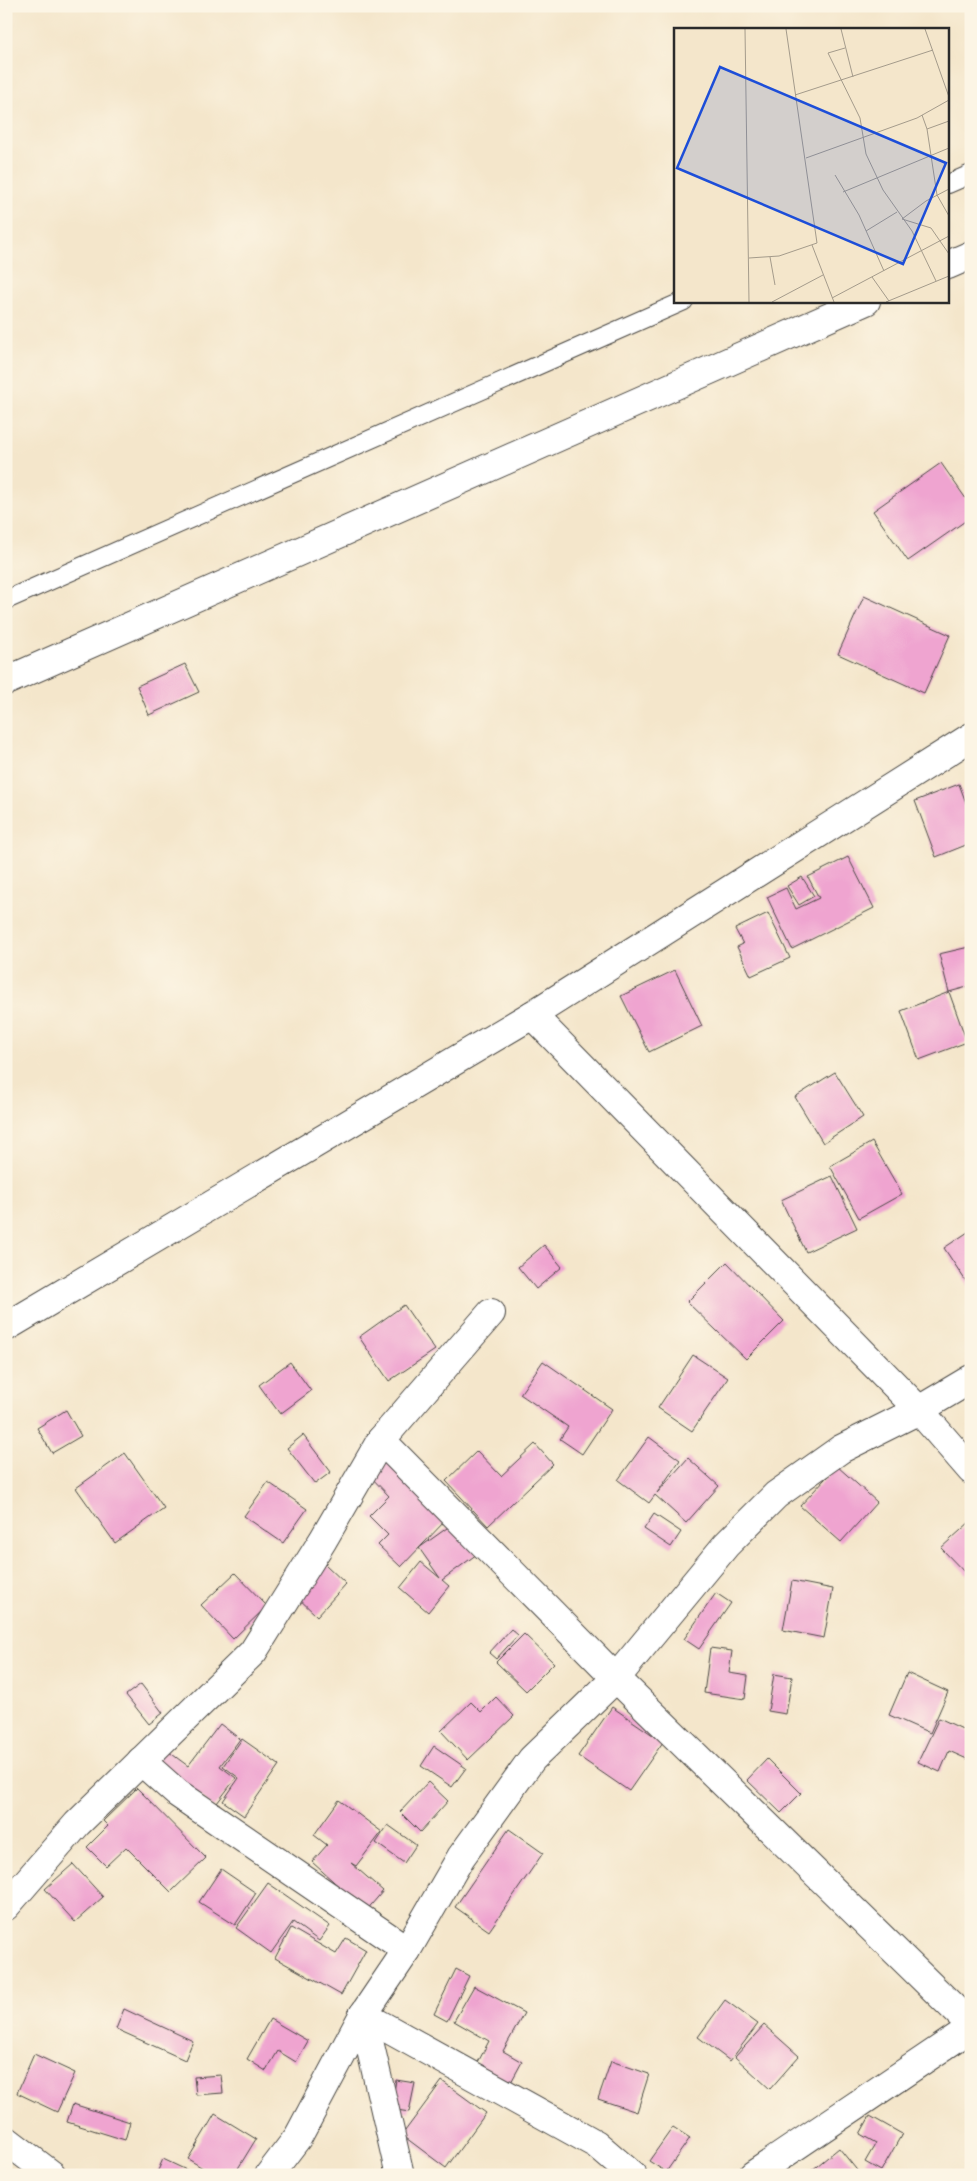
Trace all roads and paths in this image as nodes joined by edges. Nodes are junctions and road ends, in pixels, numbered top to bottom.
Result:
1 (971, 174) edge
2 (950, 183) edge
3 (971, 255) edge
4 (950, 264) edge
5 (682, 302) edge
6 (864, 302) edge
7 (6, 600) edge
8 (6, 680) edge
9 (971, 736) edge
10 (532, 1015) junction
11 (491, 1313) dead end
12 (6, 1327) edge
13 (971, 1378) edge
14 (919, 1410) junction
15 (382, 1440) junction
16 (971, 1470) edge
17 (616, 1678) junction
18 (141, 1761) junction
19 (6, 1906) edge
20 (407, 1950) junction
21 (363, 2014) junction
22 (971, 2026) edge
23 (6, 2140) edge
24 (52, 2175) edge
25 (269, 2175) edge
26 (400, 2175) edge
27 (632, 2175) edge
28 (753, 2175) edge

1 - 2 lane
3 - 4 street
5 - 7 lane
6 - 8 street
9 - 10 street
10 - 12 street
10 - 14 street
11 - 15 street
13 - 14 street
14 - 16 street
14 - 17 street
15 - 17 street
15 - 18 street
17 - 20 street
17 - 22 street
18 - 19 street
18 - 20 street
20 - 21 street
21 - 25 street
21 - 26 street
21 - 27 street
22 - 28 street
23 - 24 street

